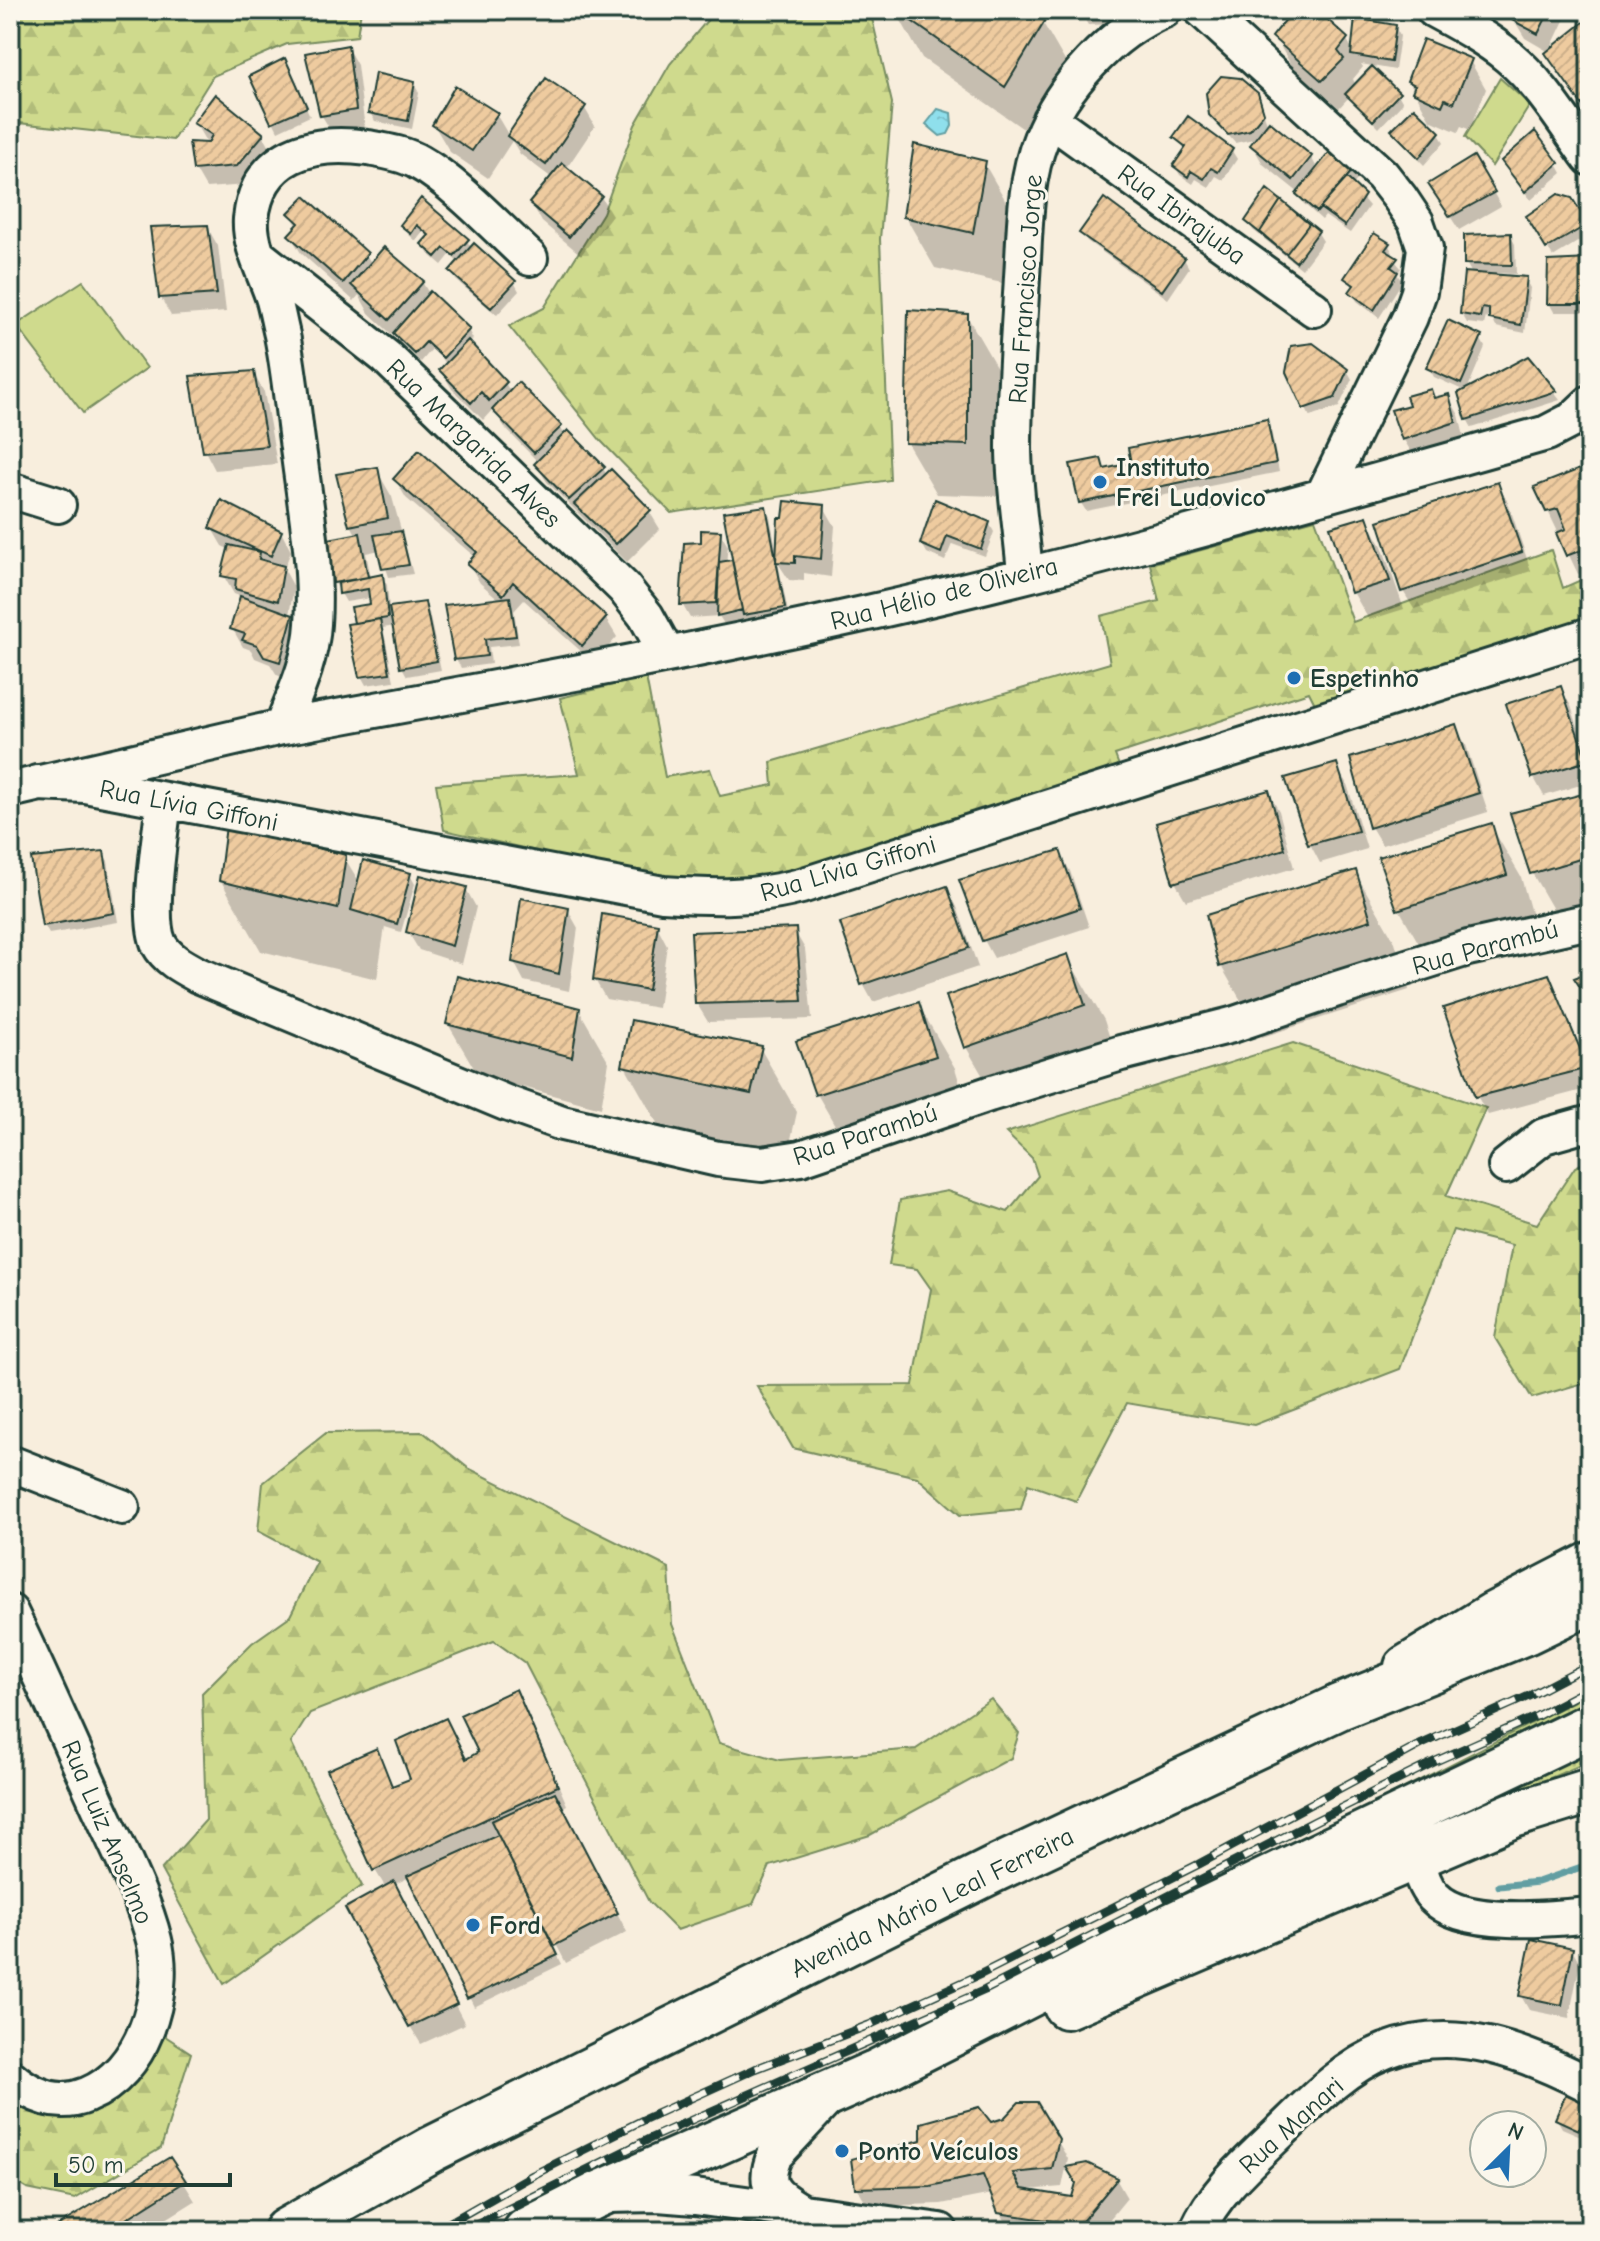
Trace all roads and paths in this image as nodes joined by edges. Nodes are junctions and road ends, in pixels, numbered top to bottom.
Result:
1 (1164, 10) edge
2 (1202, 10) edge
3 (1434, 10) edge
4 (1050, 119) junction
5 (1590, 158) edge
6 (257, 254) junction
7 (530, 258) dead end
8 (1314, 309) dead end
9 (1590, 403) edge
10 (10, 490) edge
11 (1323, 496) junction
12 (58, 505) dead end
13 (1025, 574) junction
14 (1590, 635) edge
15 (667, 654) junction
16 (282, 727) junction
17 (24, 787) edge
18 (164, 800) junction
19 (1590, 921) edge
20 (1590, 1123) edge
21 (1506, 1166) dead end
22 (10, 1463) edge
23 (122, 1507) dead end
24 (1590, 1564) edge
25 (1590, 1601) edge
26 (10, 1612) edge
27 (1339, 1707) junction
28 (1590, 1726) edge
29 (1590, 1780) edge
30 (1590, 1791) edge
31 (1513, 1815) junction
32 (1418, 1858) junction
33 (1590, 1915) edge
34 (10, 2077) edge
35 (856, 2082) junction
36 (1590, 2085) edge
37 (595, 2196) junction
38 (799, 2210) junction
39 (286, 2231) edge
40 (526, 2231) edge
41 (940, 2231) edge
42 (1197, 2231) edge

1 - 4 street, Rua Francisco Jorge
2 - 11 street
3 - 5 street
4 - 8 street, Rua Ibirajuba
4 - 13 street, Rua Francisco Jorge
6 - 7 street
6 - 15 street, Rua Margarida Alves
6 - 16 street
9 - 11 street, Rua Hélio de Oliveira
10 - 12 street
11 - 13 street, Rua Hélio de Oliveira
13 - 15 street, Rua Hélio de Oliveira
14 - 18 street, Rua Lívia Giffoni
15 - 16 street, Rua Hélio de Oliveira
16 - 17 street, Rua Hélio de Oliveira
17 - 18 street, Rua Lívia Giffoni
18 - 19 street, Rua Parambú
20 - 21 street
22 - 23 street
24 - 27 main road
25 - 27 highway, Avenida Mário Leal Ferreira
26 - 34 street, Rua Luiz Anselmo
27 - 39 highway, Avenida Mário Leal Ferreira
28 - 35 highway
29 - 31 main road
30 - 31 highway
31 - 32 highway
32 - 33 street
32 - 35 highway
35 - 37 highway
35 - 38 street
36 - 42 street, Rua Manari
37 - 38 street
37 - 40 highway
38 - 41 street

